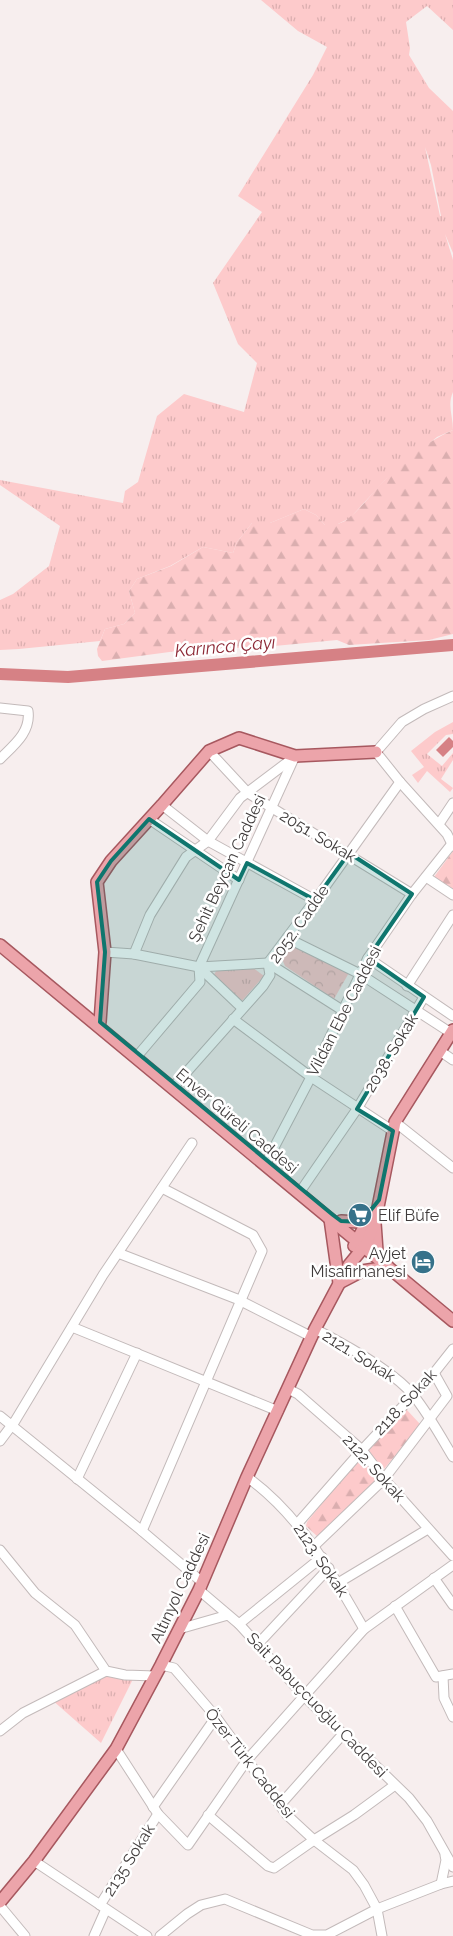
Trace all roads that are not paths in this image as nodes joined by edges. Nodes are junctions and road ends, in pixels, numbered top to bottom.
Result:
1 (453, 696) edge
2 (0, 708) edge
3 (208, 751) junction
4 (376, 752) junction
5 (295, 756) junction
6 (0, 758) edge
7 (400, 782) junction
8 (248, 793) junction
9 (453, 803) edge
10 (162, 805) junction
11 (272, 808) junction
12 (149, 820) junction
13 (439, 824) junction
14 (208, 840) junction
15 (452, 846) edge
16 (195, 850) junction
17 (349, 853) junction
18 (247, 862) junction
19 (426, 877) junction
20 (239, 880) junction
21 (412, 894) junction
22 (453, 896) edge
23 (315, 900) junction
24 (453, 915) edge
25 (0, 938) edge
26 (287, 938) junction
27 (0, 945) edge
28 (105, 952) junction
29 (134, 954) junction
30 (368, 958) junction
31 (268, 963) junction
32 (199, 967) junction
33 (360, 974) junction
34 (408, 986) junction
35 (424, 997) junction
36 (242, 1008) junction
37 (342, 1010) junction
38 (416, 1010) junction
39 (453, 1016) edge
40 (233, 1019) junction
41 (100, 1022) junction
42 (452, 1031) edge
43 (440, 1051) junction
44 (139, 1054) junction
45 (453, 1060) edge
46 (311, 1077) junction
47 (176, 1084) junction
48 (357, 1109) junction
49 (394, 1126) junction
50 (192, 1143) dead end
51 (267, 1161) junction
52 (453, 1168) edge
53 (162, 1188) junction
54 (302, 1189) junction
55 (374, 1215) junction
56 (336, 1220) junction
57 (361, 1241) junction
58 (377, 1251) junction
59 (118, 1253) junction
60 (388, 1267) junction
61 (339, 1283) junction
62 (241, 1301) junction
63 (453, 1313) edge
64 (453, 1321) edge
65 (72, 1327) junction
66 (314, 1333) junction
67 (453, 1349) edge
68 (137, 1353) junction
69 (434, 1372) junction
70 (207, 1381) junction
71 (288, 1389) junction
72 (413, 1395) junction
73 (450, 1398) edge
74 (278, 1411) junction
75 (0, 1416) edge
76 (430, 1418) junction
77 (12, 1426) junction
78 (0, 1441) edge
79 (362, 1450) junction
80 (453, 1457) edge
81 (247, 1477) junction
82 (77, 1478) junction
83 (384, 1479) junction
84 (298, 1523) junction
85 (428, 1529) junction
86 (142, 1531) junction
87 (315, 1545) junction
88 (0, 1550) edge
89 (453, 1556) edge
90 (322, 1557) junction
91 (453, 1564) edge
92 (329, 1568) junction
93 (434, 1578) junction
94 (338, 1583) junction
95 (201, 1586) junction
96 (453, 1605) edge
97 (395, 1606) junction
98 (228, 1616) junction
99 (239, 1624) junction
100 (179, 1629) junction
101 (364, 1629) junction
102 (258, 1644) junction
103 (161, 1665) junction
104 (106, 1671) junction
105 (453, 1674) edge
106 (155, 1676) junction
107 (443, 1676) junction
108 (304, 1696) junction
109 (216, 1717) junction
110 (453, 1717) edge
111 (0, 1731) edge
112 (343, 1734) junction
113 (116, 1749) junction
114 (247, 1760) junction
115 (395, 1785) junction
116 (280, 1805) junction
117 (156, 1810) junction
118 (208, 1816) junction
119 (314, 1840) junction
120 (445, 1852) junction
121 (34, 1862) junction
122 (453, 1867) edge
123 (453, 1881) edge
124 (441, 1884) junction
125 (0, 1902) edge
126 (0, 1906) edge
127 (103, 1907) junction
128 (377, 1909) junction
129 (312, 1935) edge
130 (25, 1936) edge
131 (94, 1936) edge
132 (147, 1936) edge
133 (160, 1936) edge
134 (382, 1936) edge

1 - 4 street
2 - 6 street
3 - 5 main road
3 - 8 street, 2051. Sokak
3 - 10 main road
4 - 5 main road
4 - 7 street
5 - 8 street
5 - 11 street, Şehit Beycan Caddesi
7 - 13 street
7 - 17 street, 2052. Cadde
8 - 11 street, 2051. Sokak
8 - 14 street
9 - 13 street
10 - 12 main road
10 - 14 street
11 - 17 street, 2051. Sokak
11 - 18 street, Şehit Beycan Caddesi
12 - 16 street
12 - 28 main road
13 - 15 street
14 - 16 street
14 - 18 street
15 - 19 street, Vildan Ebe Caddesi
16 - 20 street
16 - 29 street
17 - 21 street, 2051. Sokak
17 - 23 street, 2052. Cadde
18 - 20 street, Şehit Beycan Caddesi
18 - 23 street
19 - 21 street, Vildan Ebe Caddesi
19 - 22 street
20 - 32 street, Şehit Beycan Caddesi
21 - 30 street, Vildan Ebe Caddesi
23 - 26 street, 2052. Cadde
24 - 34 street
25 - 41 main road, Enver Güreli Caddesi
26 - 31 street, 2052. Cadde
26 - 33 street
27 - 56 main road, Enver Güreli Caddesi
28 - 29 street
28 - 41 main road
29 - 32 street
30 - 33 street, Vildan Ebe Caddesi
30 - 34 street
31 - 32 street
31 - 36 street, 2052. Cadde
31 - 37 street
32 - 36 street
32 - 44 street, Şehit Beycan Caddesi
33 - 37 street, Vildan Ebe Caddesi
33 - 38 street
34 - 35 street
35 - 38 street, 2038. Sokak
35 - 39 street
36 - 40 street, 2052. Cadde
37 - 46 street, Vildan Ebe Caddesi
38 - 42 street
38 - 48 street, 2038. Sokak
40 - 46 street
40 - 47 street, 2052. Cadde
41 - 44 main road, Enver Güreli Caddesi
42 - 43 main road
43 - 45 street
43 - 49 main road
44 - 47 main road, Enver Güreli Caddesi
46 - 48 street
46 - 51 street, Vildan Ebe Caddesi
47 - 51 main road, Enver Güreli Caddesi
48 - 49 street
48 - 54 street, 2038. Sokak
49 - 52 street
49 - 55 main road, Altınyol Caddesi
50 - 53 street
51 - 54 main road, Enver Güreli Caddesi
53 - 59 street
53 - 62 street
54 - 56 main road, Enver Güreli Caddesi
55 - 56 main road
55 - 57 main road, Altınyol Caddesi
55 - 58 main road
56 - 57 main road, Enver Güreli Caddesi
56 - 61 main road
57 - 58 main road, Enver Güreli Caddesi
57 - 60 main road, Enver Güreli Caddesi
57 - 61 main road, Altınyol Caddesi
58 - 63 main road, Enver Güreli Caddesi
59 - 62 street, 2121. Sokak
59 - 65 street
60 - 61 main road
60 - 64 main road, Enver Güreli Caddesi
61 - 66 main road, Altınyol Caddesi
62 - 66 street, 2121. Sokak
62 - 70 street
65 - 68 street
65 - 77 street
66 - 71 main road, Altınyol Caddesi
66 - 72 street, 2121. Sokak
67 - 69 street, 2118. Sokak
68 - 70 street
68 - 82 street
69 - 72 street, 2118. Sokak
69 - 73 street
70 - 74 street
70 - 86 street
71 - 74 main road, Altınyol Caddesi
71 - 79 street, 2122. Sokak
72 - 76 street, 2121. Sokak
72 - 79 street, 2118. Sokak
73 - 76 street
74 - 81 main road, Altınyol Caddesi
75 - 77 street, Sait Pabuçcuoğlu Caddesi
76 - 80 street, 2121. Sokak
76 - 83 street
77 - 78 street
77 - 82 street, Sait Pabuçcuoğlu Caddesi
79 - 83 street, 2122. Sokak
79 - 84 street, 2118. Sokak
81 - 84 street, 2123. Sokak
81 - 95 main road, Altınyol Caddesi
82 - 86 street, Sait Pabuçcuoğlu Caddesi
83 - 85 street, 2122. Sokak
83 - 87 street
84 - 87 street, 2123. Sokak
85 - 89 street, 2122. Sokak
85 - 94 street
86 - 95 street, Sait Pabuçcuoğlu Caddesi
87 - 90 street, 2123. Sokak
88 - 104 street
90 - 92 street, 2123. Sokak
90 - 99 street
91 - 93 street
92 - 94 street, 2123. Sokak
92 - 102 street
93 - 96 street
93 - 97 street
94 - 101 street, 2123. Sokak
95 - 98 street, Sait Pabuçcuoğlu Caddesi
95 - 100 main road, Altınyol Caddesi
97 - 101 street
97 - 107 street
98 - 99 street, Sait Pabuçcuoğlu Caddesi
98 - 100 street
99 - 102 street, Sait Pabuçcuoğlu Caddesi
100 - 103 main road, Altınyol Caddesi
101 - 108 street
102 - 108 street, Sait Pabuçcuoğlu Caddesi
103 - 106 main road, Altınyol Caddesi
103 - 109 street, Özer Türk Caddesi
104 - 106 street
104 - 111 street
105 - 107 street
106 - 113 main road, Altınyol Caddesi
107 - 110 street
108 - 112 street, Sait Pabuçcuoğlu Caddesi
108 - 114 street
109 - 114 street, Özer Türk Caddesi
109 - 117 street, 2135 Sokak
112 - 115 street, Sait Pabuçcuoğlu Caddesi
112 - 116 street
113 - 117 street
113 - 121 main road, Altınyol Caddesi
114 - 116 street, Özer Türk Caddesi
114 - 118 street
115 - 119 street
115 - 120 street, Sait Pabuçcuoğlu Caddesi
116 - 119 street, Özer Türk Caddesi
117 - 118 street
117 - 127 street, 2135 Sokak
118 - 119 street
119 - 128 street, Özer Türk Caddesi
120 - 122 street, Sait Pabuçcuoğlu Caddesi
120 - 124 street
121 - 125 main road, Altınyol Caddesi
121 - 127 street
123 - 124 street
124 - 128 street
126 - 130 street
127 - 131 street, 2135 Sokak
127 - 132 street
128 - 129 street
128 - 134 street, Özer Türk Caddesi
129 - 133 street

